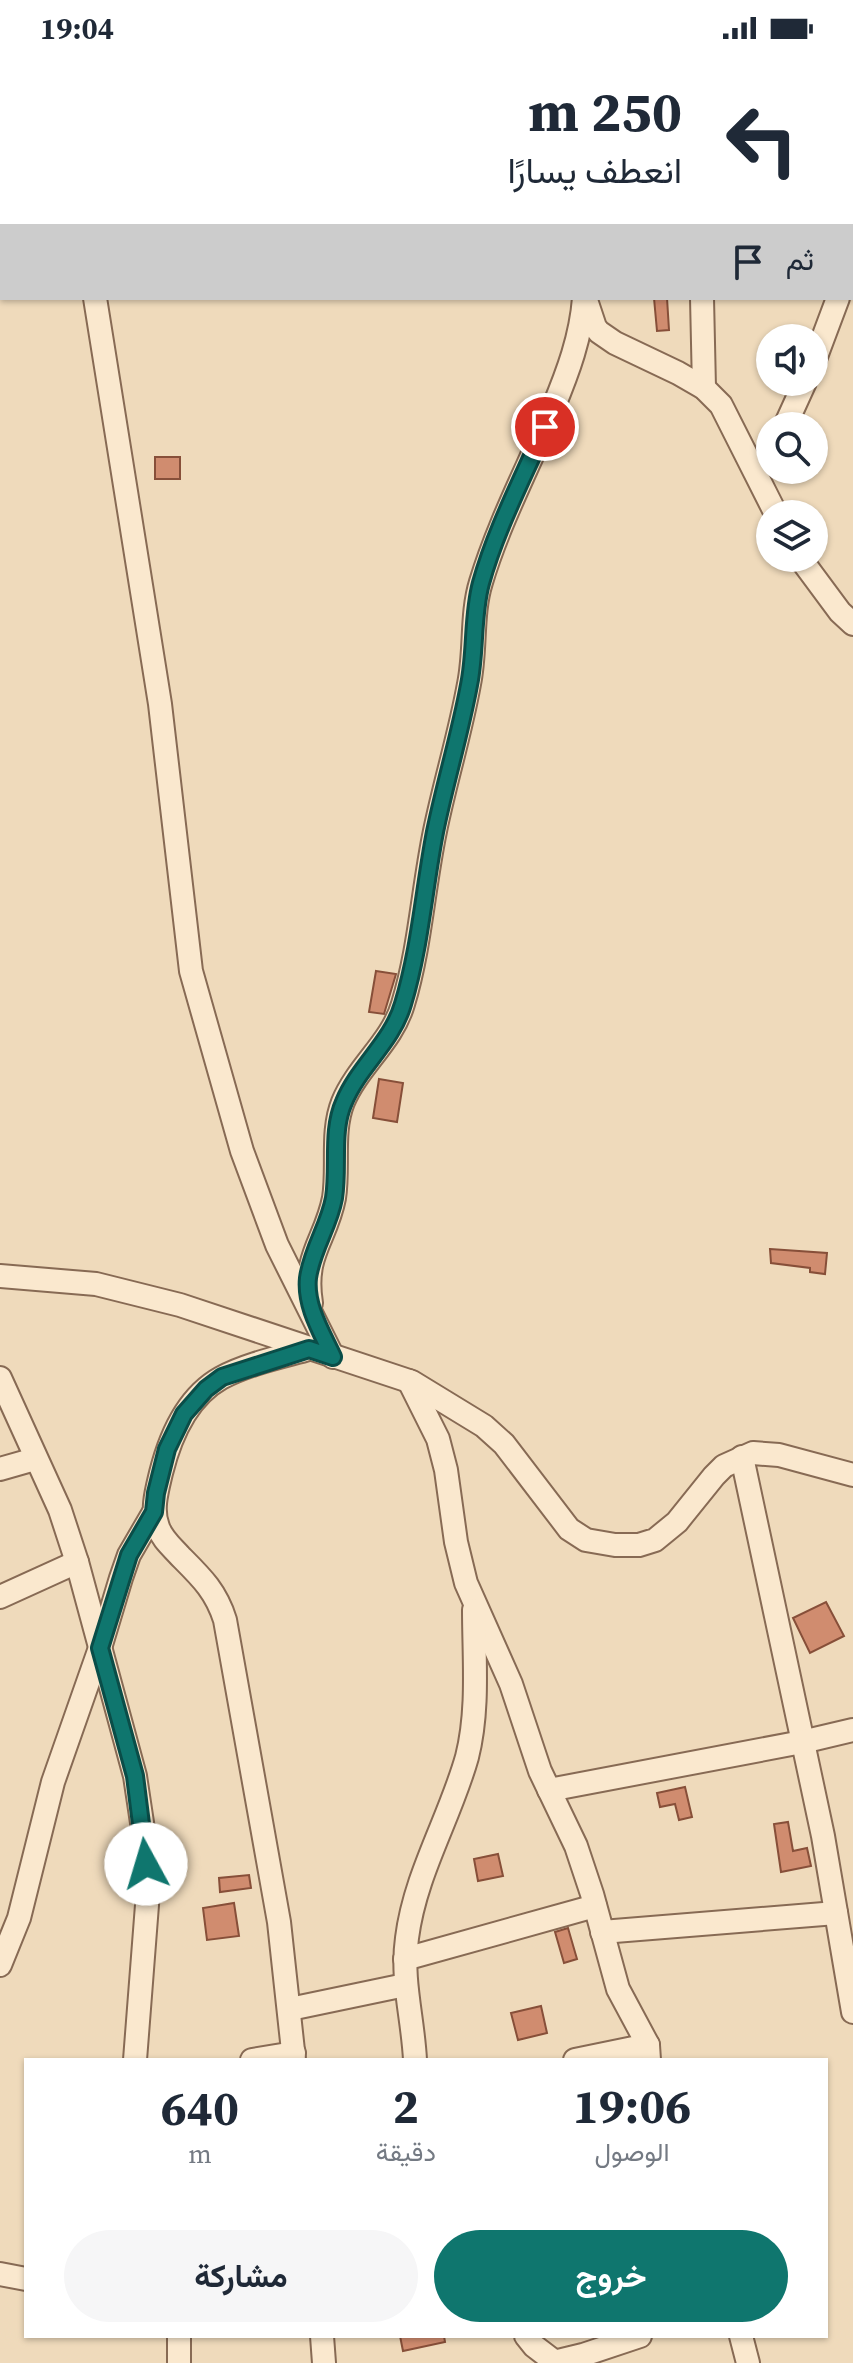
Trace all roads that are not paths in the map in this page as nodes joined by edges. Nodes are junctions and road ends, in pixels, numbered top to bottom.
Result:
1 (95, 300) edge
2 (584, 300) edge
3 (585, 300) edge
4 (702, 300) edge
5 (837, 300) edge
6 (828, 325) edge
7 (704, 388) junction
8 (756, 474) edge
9 (810, 572) edge
10 (853, 624) edge
11 (0, 1276) edge
12 (313, 1316) junction
13 (309, 1349) junction
14 (333, 1357) junction
15 (0, 1378) edge
16 (409, 1381) junction
17 (742, 1457) junction
18 (35, 1459) junction
19 (0, 1469) edge
20 (850, 1478) edge
21 (154, 1512) junction
22 (77, 1562) junction
23 (0, 1597) edge
24 (474, 1601) junction
25 (100, 1648) junction
26 (853, 1730) edge
27 (802, 1742) junction
28 (549, 1790) junction
29 (595, 1906) junction
30 (836, 1913) junction
31 (602, 1932) junction
32 (405, 1959) junction
33 (0, 1965) edge
34 (405, 1985) junction
35 (290, 2009) junction
36 (853, 2012) edge
37 (649, 2052) edge
38 (294, 2056) edge
39 (135, 2058) edge
40 (273, 2058) edge
41 (415, 2058) edge
42 (594, 2058) edge
43 (0, 2274) edge
44 (24, 2279) edge
45 (179, 2338) edge
46 (322, 2338) edge
47 (528, 2338) edge
48 (635, 2338) edge
49 (742, 2338) edge
50 (584, 2359) edge
51 (552, 2362) edge
52 (179, 2363) edge
53 (324, 2363) edge
54 (748, 2363) edge

1 - 12 street
2 - 12 street
3 - 7 street
4 - 7 street
5 - 6 street
7 - 8 street
9 - 10 street
11 - 13 street
12 - 14 street
13 - 14 street
13 - 21 street
14 - 16 street
15 - 18 street
16 - 17 street
16 - 24 street
17 - 20 street
17 - 27 street
18 - 19 street
18 - 22 street
21 - 25 street
21 - 35 street
22 - 23 street
22 - 25 street
24 - 28 street
24 - 32 street
25 - 33 street
25 - 39 street
26 - 27 street
27 - 28 street
27 - 30 street
28 - 29 street
29 - 31 street
29 - 32 street
30 - 31 street
30 - 36 street
31 - 37 street
32 - 34 street
34 - 35 street
34 - 41 street
35 - 38 street
37 - 42 street
38 - 40 street
43 - 44 street
45 - 52 street
46 - 53 street
47 - 51 street
48 - 50 street
49 - 54 street
50 - 51 street

